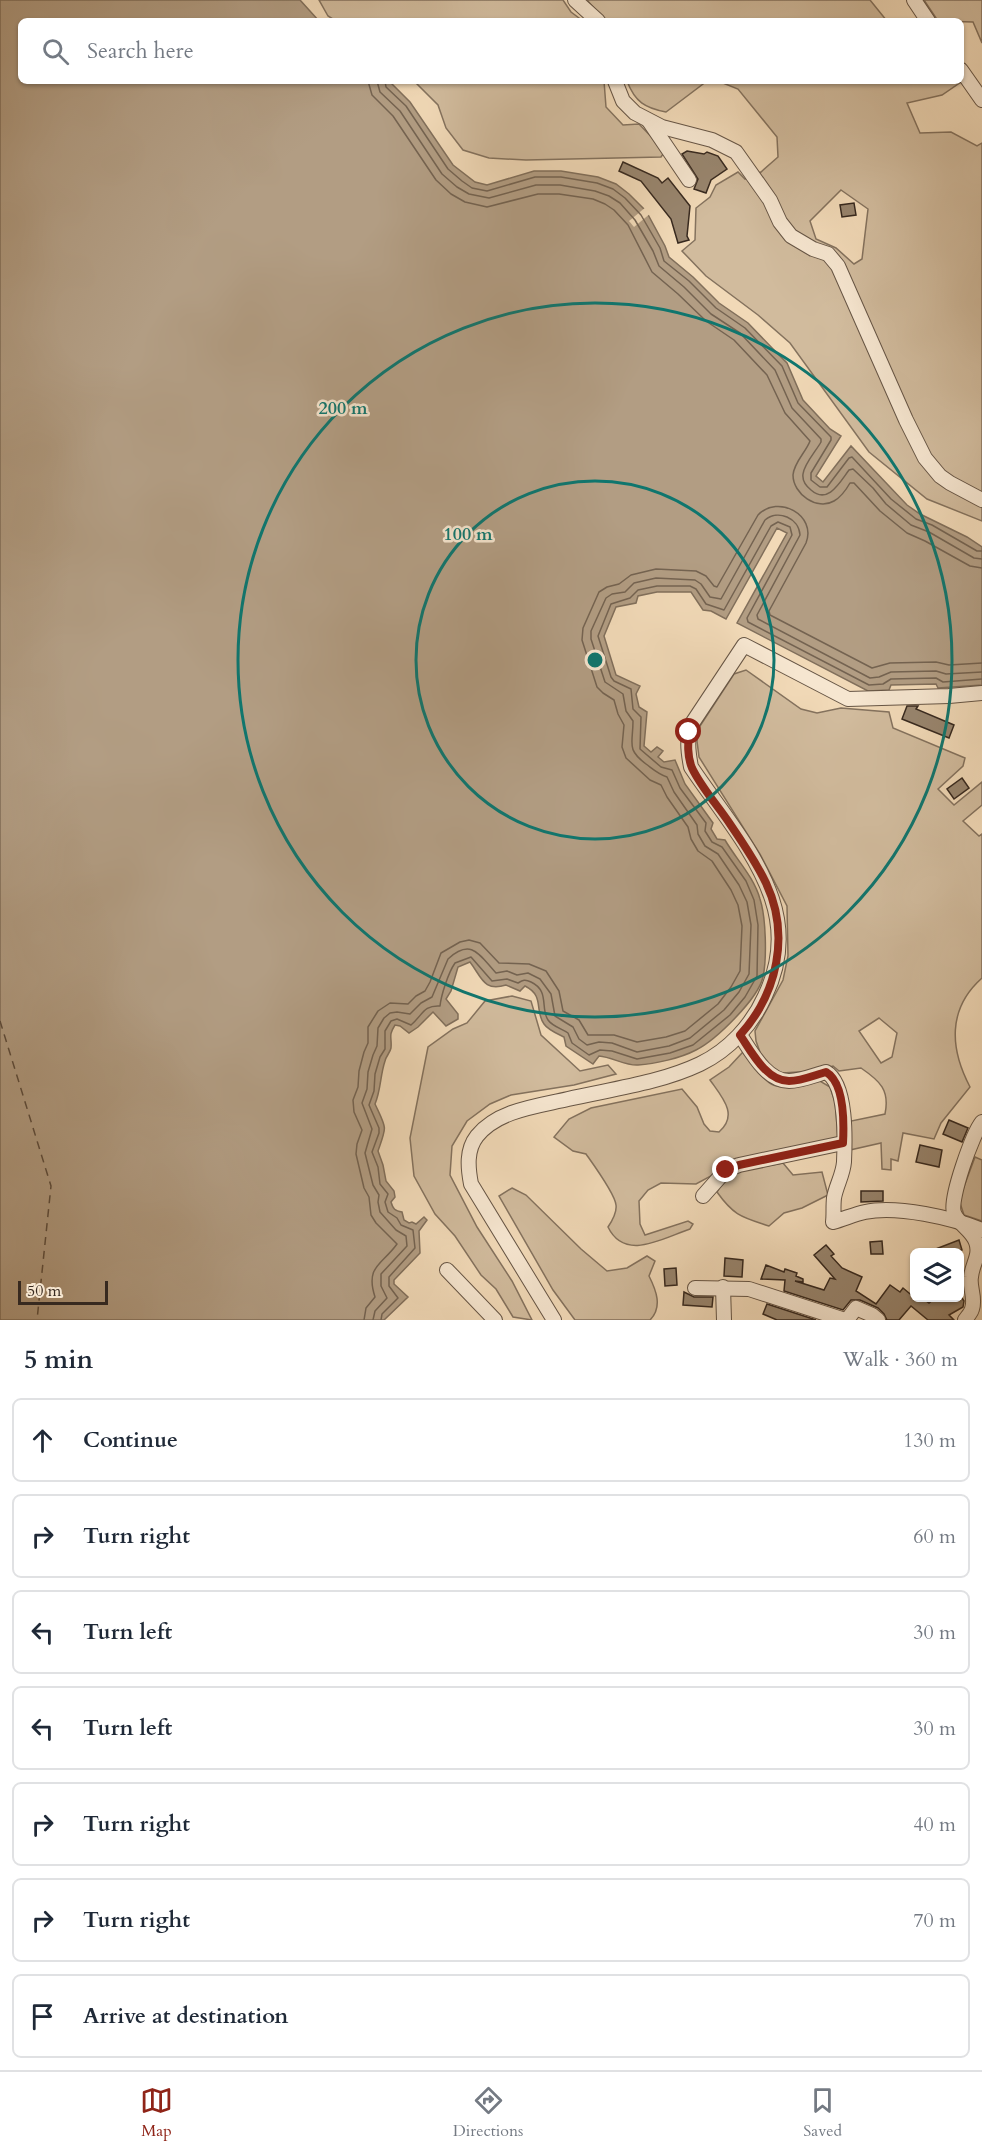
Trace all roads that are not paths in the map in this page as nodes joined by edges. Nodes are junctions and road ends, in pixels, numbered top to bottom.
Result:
1 (574, 0) edge
2 (914, 0) edge
3 (595, 18) edge
4 (926, 18) edge
5 (964, 74) edge
6 (616, 84) edge
7 (982, 100) edge
8 (648, 120) junction
9 (689, 180) dead end
10 (982, 500) edge
11 (982, 693) edge
12 (740, 1035) junction
13 (982, 1122) edge
14 (843, 1143) junction
15 (703, 1196) dead end
16 (958, 1220) junction
17 (982, 1230) edge
18 (447, 1270) dead end
19 (723, 1287) junction
20 (695, 1288) dead end
21 (495, 1320) edge
22 (554, 1320) edge
23 (724, 1320) edge
24 (846, 1320) edge
25 (878, 1320) edge
26 (965, 1320) edge

1 - 3 street
2 - 4 street
5 - 7 street
6 - 8 street
8 - 9 street
8 - 10 street
11 - 12 street
12 - 14 street
12 - 22 street
13 - 16 street
14 - 15 street
14 - 16 street
16 - 17 street
16 - 26 street
18 - 21 street
19 - 20 street
19 - 23 street
19 - 24 street
24 - 25 street

